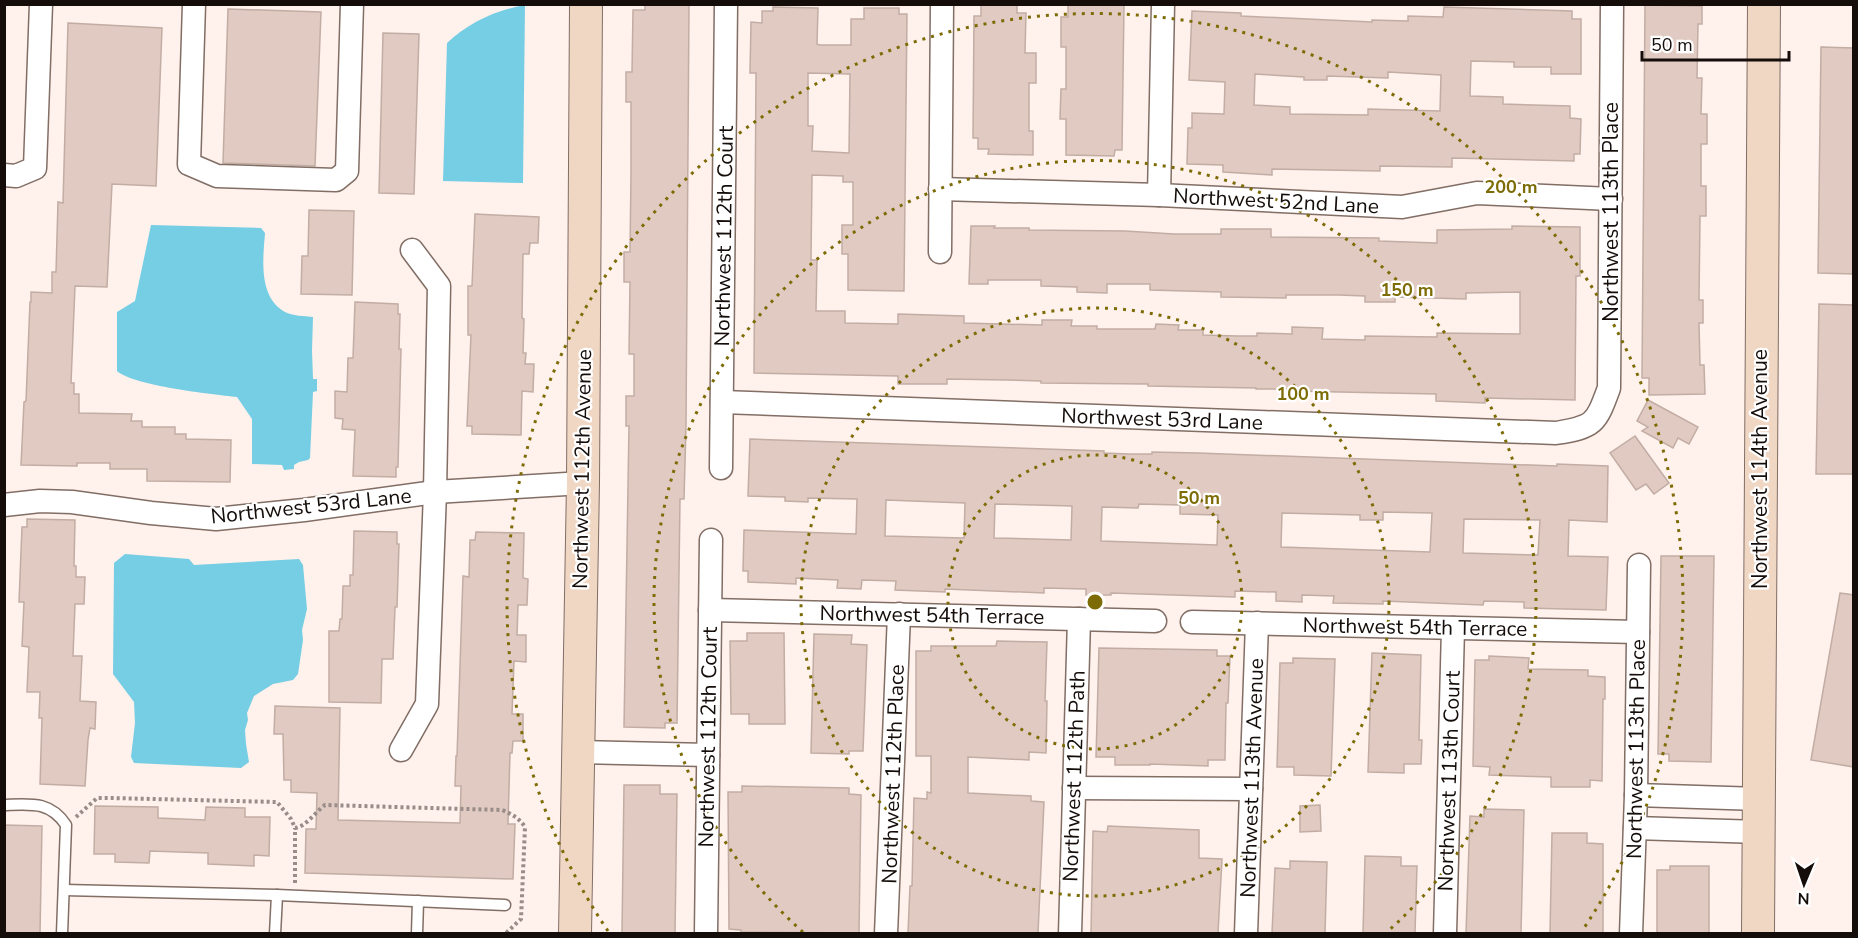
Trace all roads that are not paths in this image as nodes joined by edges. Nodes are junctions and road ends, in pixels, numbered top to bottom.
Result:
1 (41, 4) edge
2 (194, 4) edge
3 (352, 4) edge
4 (586, 4) edge
5 (726, 4) edge
6 (942, 4) edge
7 (1163, 4) edge
8 (1612, 4) edge
9 (1764, 4) edge
10 (4, 175) edge
11 (940, 189) junction
12 (1159, 195) junction
13 (1611, 199) junction
14 (412, 250) dead end
15 (940, 252) dead end
16 (722, 402) junction
17 (1598, 418) joint
18 (721, 468) dead end
19 (583, 483) junction
20 (435, 492) junction
21 (4, 505) edge
22 (711, 540) dead end
23 (1639, 565) dead end
24 (710, 610) junction
25 (899, 614) junction
26 (1078, 619) junction
27 (1155, 621) dead end
28 (1191, 622) dead end
29 (1257, 623) junction
30 (1454, 628) junction
31 (1638, 632) junction
32 (402, 750) dead end
33 (578, 752) junction
34 (708, 755) junction
35 (1074, 788) junction
36 (1251, 789) junction
37 (1636, 795) junction
38 (1759, 799) junction
39 (4, 805) edge
40 (1635, 828) junction
41 (1759, 832) junction
42 (64, 890) junction
43 (277, 895) junction
44 (418, 901) junction
45 (505, 905) dead end
46 (62, 933) edge
47 (70, 933) edge
48 (275, 933) edge
49 (417, 933) edge
50 (575, 933) edge
51 (706, 933) edge
52 (886, 933) edge
53 (1070, 933) edge
54 (1246, 933) edge
55 (1445, 933) edge
56 (1632, 933) edge
57 (1758, 933) edge

1 - 10 street
2 - 3 street
4 - 19 street, Northwest 112th Avenue
5 - 16 street, Northwest 112th Court
6 - 11 street
7 - 12 street
8 - 13 street, Northwest 113th Place
9 - 38 street, Northwest 114th Avenue
11 - 12 street, Northwest 52nd Lane
11 - 15 street
12 - 13 street, Northwest 52nd Lane
13 - 17 street, Northwest 113th Place
14 - 20 street
16 - 17 street, Northwest 53rd Lane
16 - 18 street, Northwest 112th Court
19 - 20 street, Northwest 53rd Lane
19 - 33 street, Northwest 112th Avenue
20 - 21 street, Northwest 53rd Lane
20 - 32 street
22 - 24 street, Northwest 112th Court
23 - 31 street, Northwest 113th Place
24 - 25 street, Northwest 54th Terrace
24 - 34 street, Northwest 112th Court
25 - 26 street, Northwest 54th Terrace
25 - 52 street, Northwest 112th Place
26 - 27 street, Northwest 54th Terrace
26 - 35 street, Northwest 112th Path
28 - 29 street, Northwest 54th Terrace
29 - 30 street, Northwest 54th Terrace
29 - 36 street, Northwest 113th Avenue
30 - 31 street, Northwest 54th Terrace
30 - 55 street, Northwest 113th Court
31 - 37 street, Northwest 113th Place
33 - 34 street
33 - 50 street, Northwest 112th Avenue
34 - 51 street, Northwest 112th Court
35 - 36 street
35 - 53 street, Northwest 112th Path
36 - 54 street, Northwest 113th Avenue
37 - 38 street
37 - 40 street, Northwest 113th Place
38 - 41 street, Northwest 114th Avenue
39 - 42 lane
40 - 41 street
40 - 56 street, Northwest 113th Place
41 - 57 street, Northwest 114th Avenue
42 - 43 lane
42 - 46 lane
43 - 44 lane
43 - 48 lane
44 - 45 lane
44 - 49 lane
46 - 47 lane

